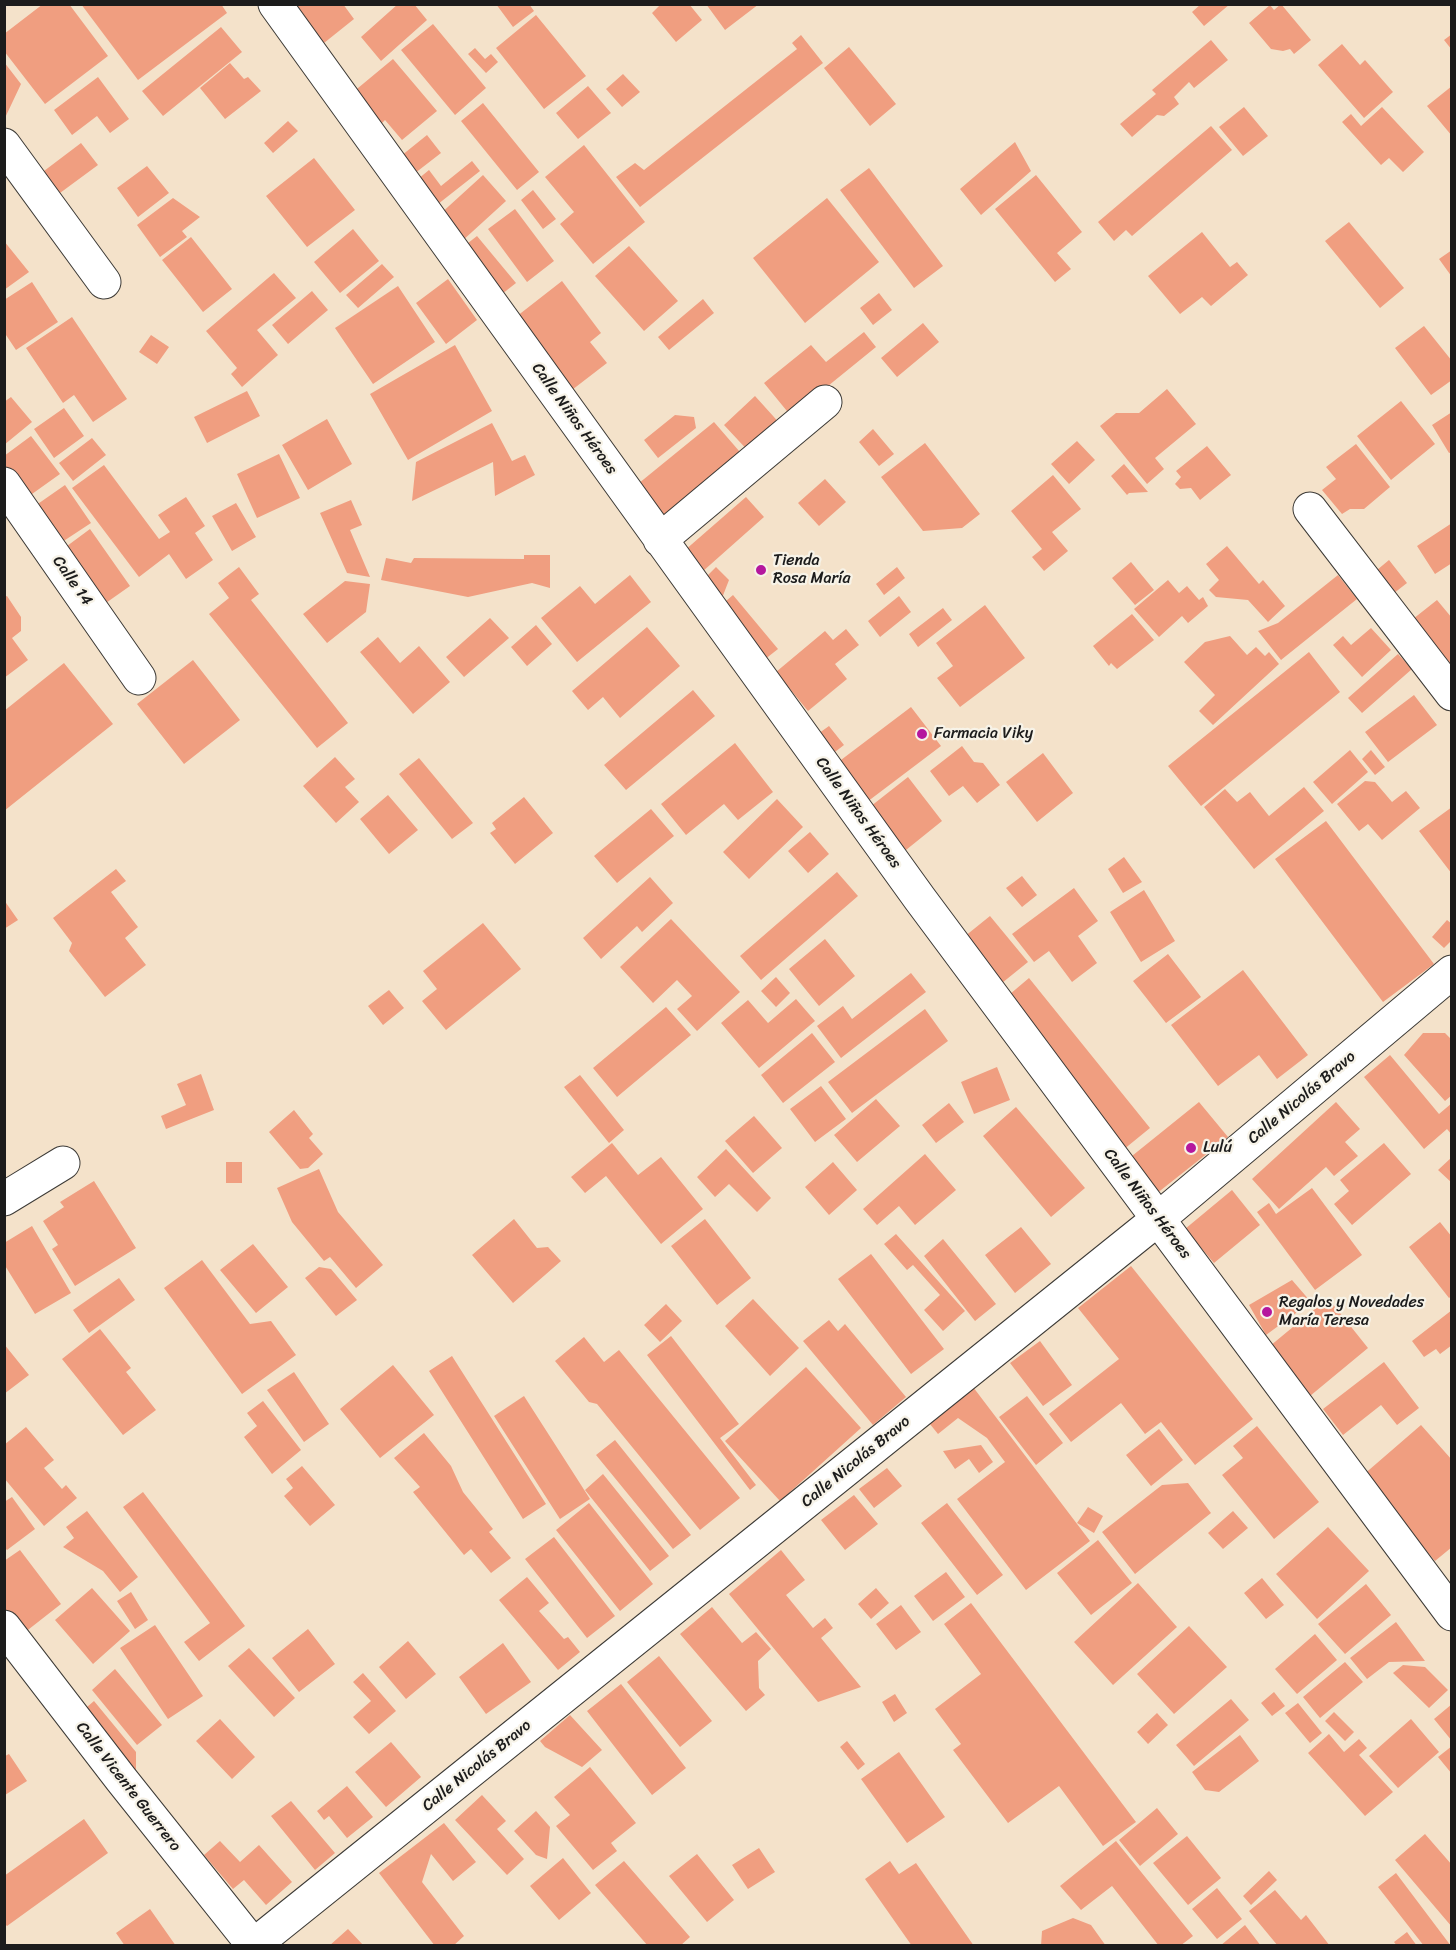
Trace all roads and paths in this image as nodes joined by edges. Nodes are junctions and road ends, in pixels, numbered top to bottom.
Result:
1 (275, 4) edge
2 (4, 145) edge
3 (104, 282) dead end
4 (825, 402) dead end
5 (4, 484) edge
6 (1310, 509) dead end
7 (660, 540) junction
8 (139, 678) dead end
9 (1452, 694) edge
10 (1452, 972) edge
11 (63, 1163) dead end
12 (4, 1199) edge
13 (1158, 1219) junction
14 (1452, 1614) edge
15 (4, 1627) edge
16 (254, 1945) edge

1 - 7 street, Calle Niños Héroes
2 - 3 street
4 - 7 street
5 - 8 street, Calle 14
6 - 9 street
7 - 13 street, Calle Niños Héroes
10 - 13 street, Calle Nicolás Bravo
11 - 12 street
13 - 14 street, Calle Niños Héroes
13 - 16 street, Calle Nicolás Bravo
15 - 16 street, Calle Vicente Guerrero

